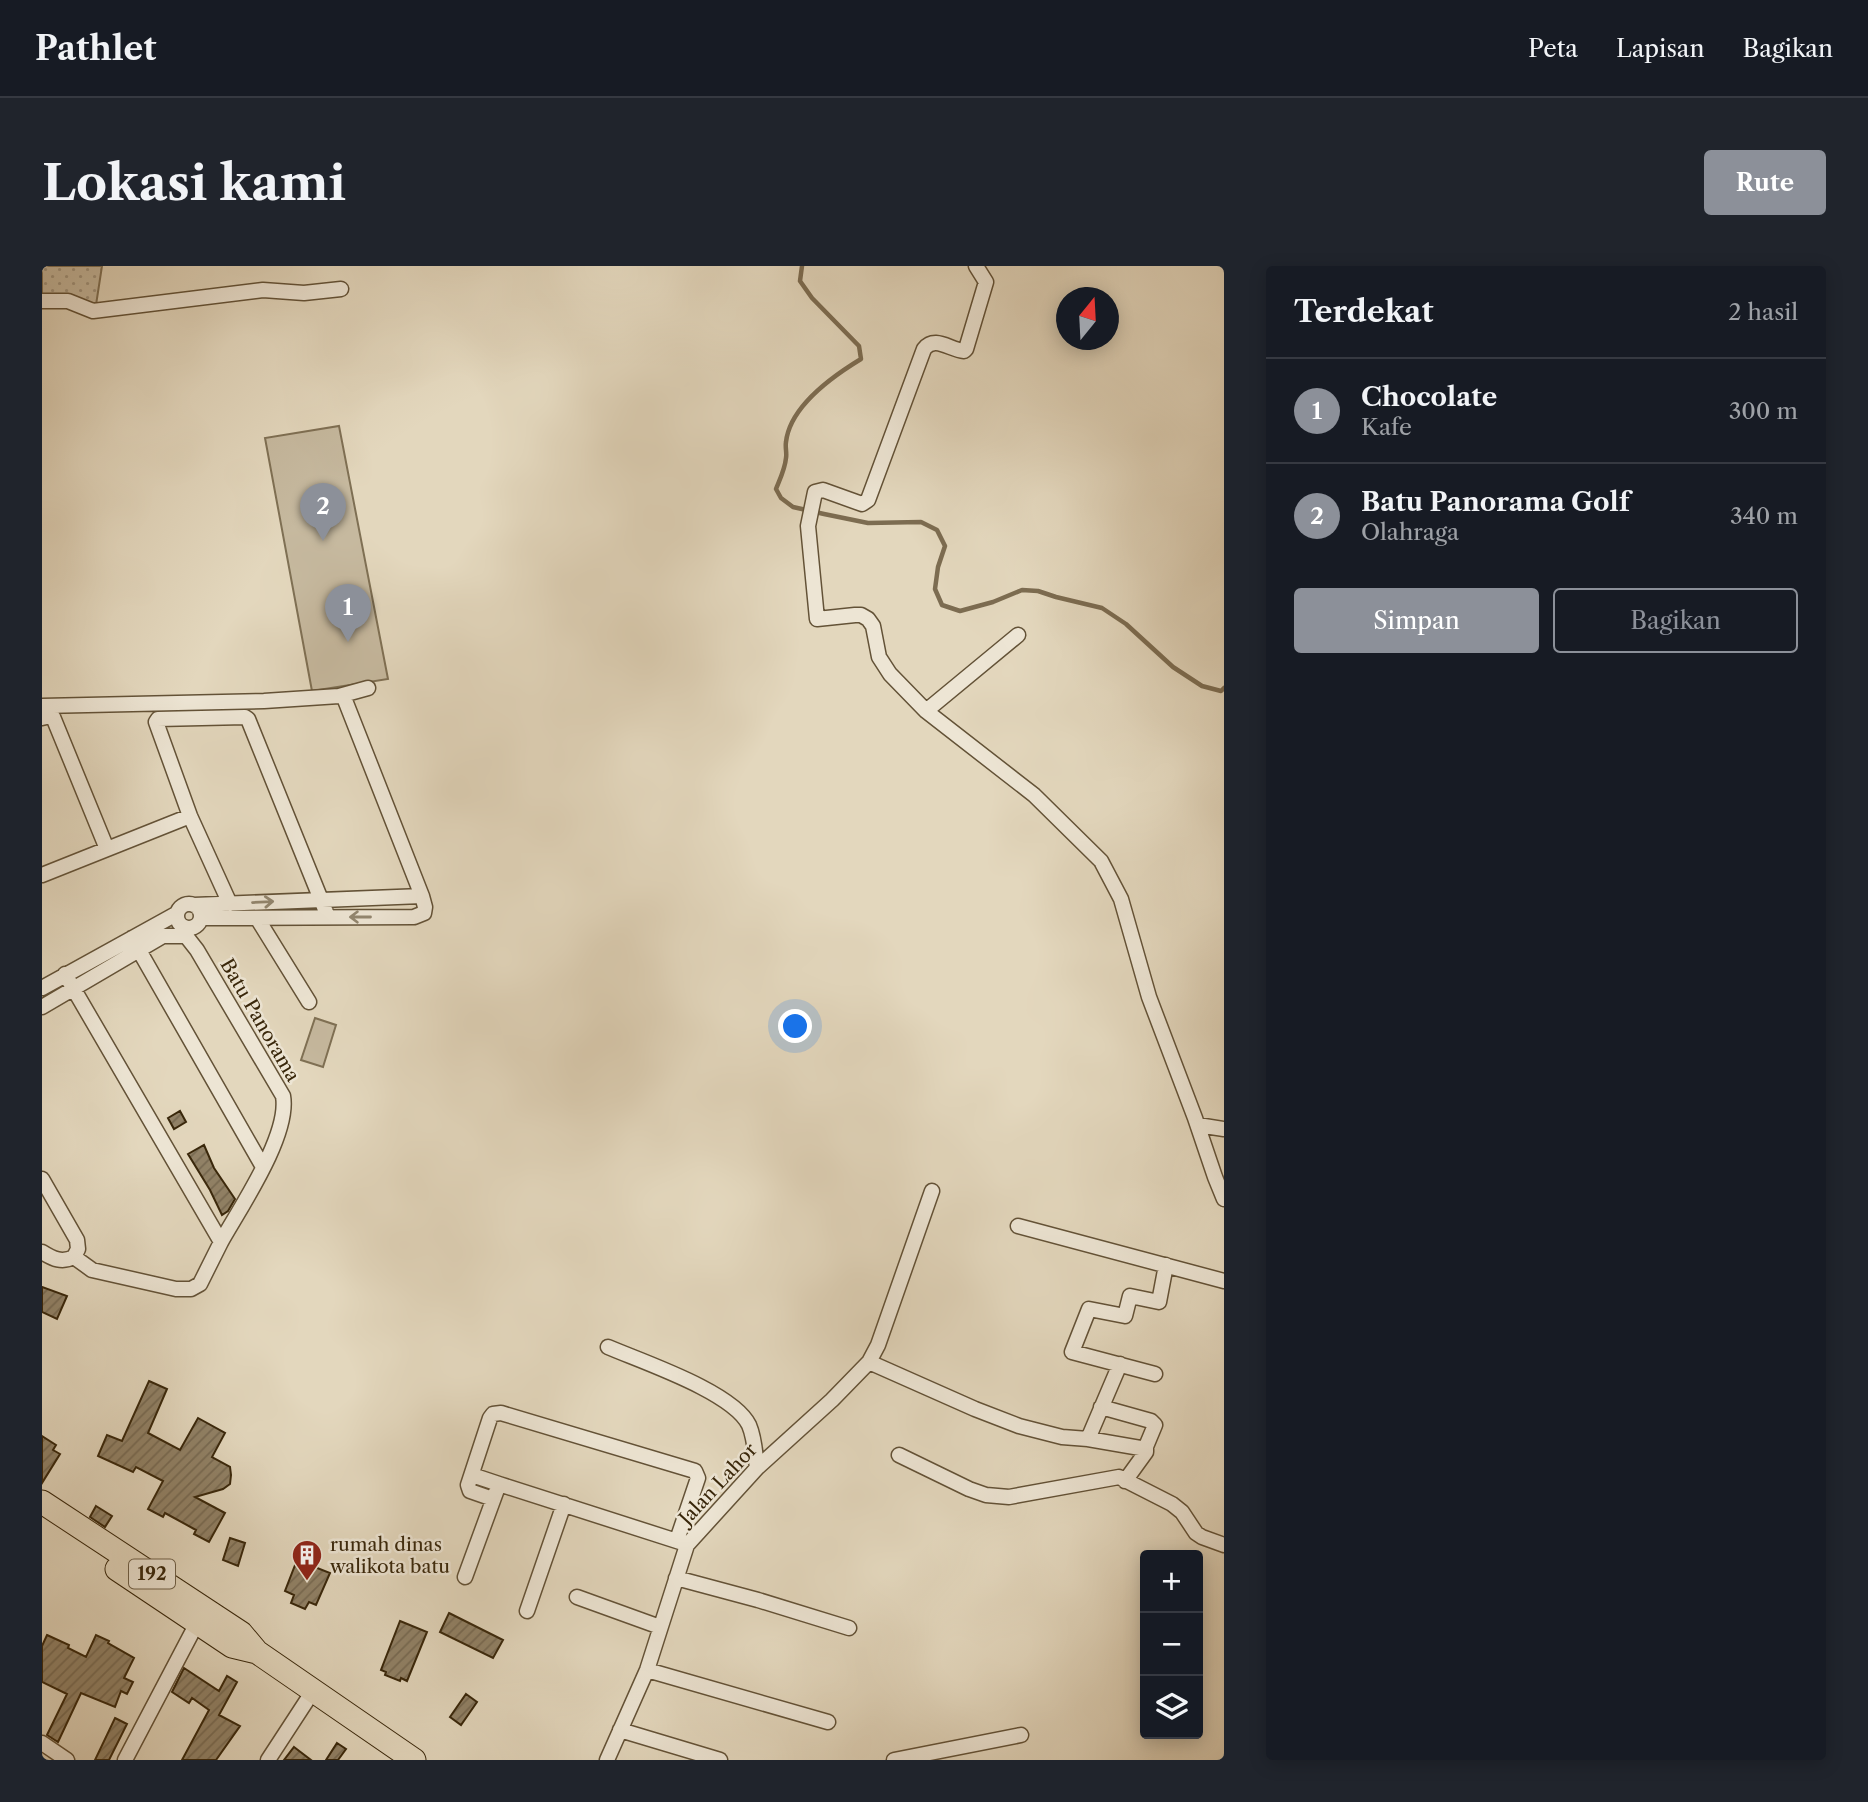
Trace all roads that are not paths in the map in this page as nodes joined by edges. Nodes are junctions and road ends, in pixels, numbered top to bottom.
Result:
1 (976, 266) edge
2 (341, 289) dead end
3 (42, 300) edge
4 (1018, 635) dead end
5 (369, 688) dead end
6 (343, 695) junction
7 (42, 706) edge
8 (926, 711) junction
9 (42, 718) edge
10 (190, 816) junction
11 (107, 849) junction
12 (42, 875) edge
13 (422, 896) junction
14 (322, 900) junction
15 (230, 904) junction
16 (328, 916) junction
17 (257, 918) junction
18 (193, 922) junction
19 (136, 944) junction
20 (65, 974) junction
21 (42, 988) edge
22 (73, 989) junction
23 (309, 1002) dead end
24 (42, 1007) edge
25 (1198, 1125) junction
26 (1224, 1129) edge
27 (263, 1167) junction
28 (42, 1179) edge
29 (932, 1191) dead end
30 (1224, 1199) edge
31 (1018, 1226) dead end
32 (221, 1242) junction
33 (42, 1252) edge
34 (74, 1257) junction
35 (1166, 1265) junction
36 (1224, 1281) edge
37 (608, 1347) dead end
38 (869, 1362) junction
39 (1120, 1364) junction
40 (1156, 1374) dead end
41 (1101, 1407) junction
42 (1088, 1439) junction
43 (1145, 1449) junction
44 (899, 1455) dead end
45 (757, 1468) junction
46 (472, 1475) junction
47 (1125, 1481) junction
48 (499, 1484) junction
49 (493, 1499) junction
50 (42, 1502) edge
51 (565, 1504) junction
52 (42, 1520) edge
53 (682, 1543) junction
54 (1224, 1545) edge
55 (465, 1577) dead end
56 (676, 1578) junction
57 (577, 1597) dead end
58 (527, 1611) dead end
59 (197, 1623) junction
60 (660, 1627) junction
61 (849, 1628) dead end
62 (257, 1652) junction
63 (647, 1670) junction
64 (313, 1691) junction
65 (828, 1722) dead end
66 (620, 1730) junction
67 (1021, 1735) dead end
68 (42, 1743) edge
69 (67, 1760) edge
70 (125, 1760) edge
71 (268, 1760) edge
72 (414, 1760) edge
73 (607, 1760) edge
74 (720, 1760) edge
75 (894, 1760) edge

1 - 8 street
2 - 3 street
4 - 8 street
5 - 6 street
6 - 7 street
6 - 13 street
8 - 25 street
9 - 11 street
10 - 11 street
10 - 14 street
10 - 15 street
11 - 12 street
13 - 14 street
13 -> 16 street
15 -> 14 street
14 - 16 street
15 - 18 street
16 - 17 street
17 - 18 street
17 - 23 street
18 - 19 street
18 - 19 street, Batu Panorama
18 - 27 street, Batu Panorama
19 - 20 street
19 - 22 street
19 - 27 street
20 - 21 street
20 - 22 street
22 - 24 street
22 - 32 street
25 - 26 street
25 - 30 street
27 - 32 street, Batu Panorama
28 - 34 street
29 - 38 street, Jalan Lahor
31 - 35 street
32 - 34 street, Batu Panorama
33 - 34 street
35 - 36 street
35 - 39 street
37 - 45 street
38 - 42 street
38 - 45 street, Jalan Lahor
39 - 40 street
39 - 41 street
41 - 42 street
41 - 43 street
42 - 43 street
43 - 47 street
44 - 47 street
45 - 53 street, Jalan Lahor
46 - 48 street
46 - 49 street
46 - 53 street
47 - 54 street
48 - 49 street
48 - 51 street
49 - 55 street
50 - 62 main road, 192
51 - 53 street
51 - 58 street
52 - 59 main road, 192
53 - 56 street, Jalan Lahor
56 - 60 street, Jalan Lahor
56 - 61 street
57 - 60 street
59 - 62 main road, 192
59 - 70 street
60 - 63 street, Jalan Lahor
62 - 64 main road, 192
63 - 65 street
63 - 66 street, Jalan Lahor
64 - 71 street
64 - 72 main road, 192
66 - 73 street, Jalan Lahor
66 - 74 street
67 - 75 street
68 - 69 street

